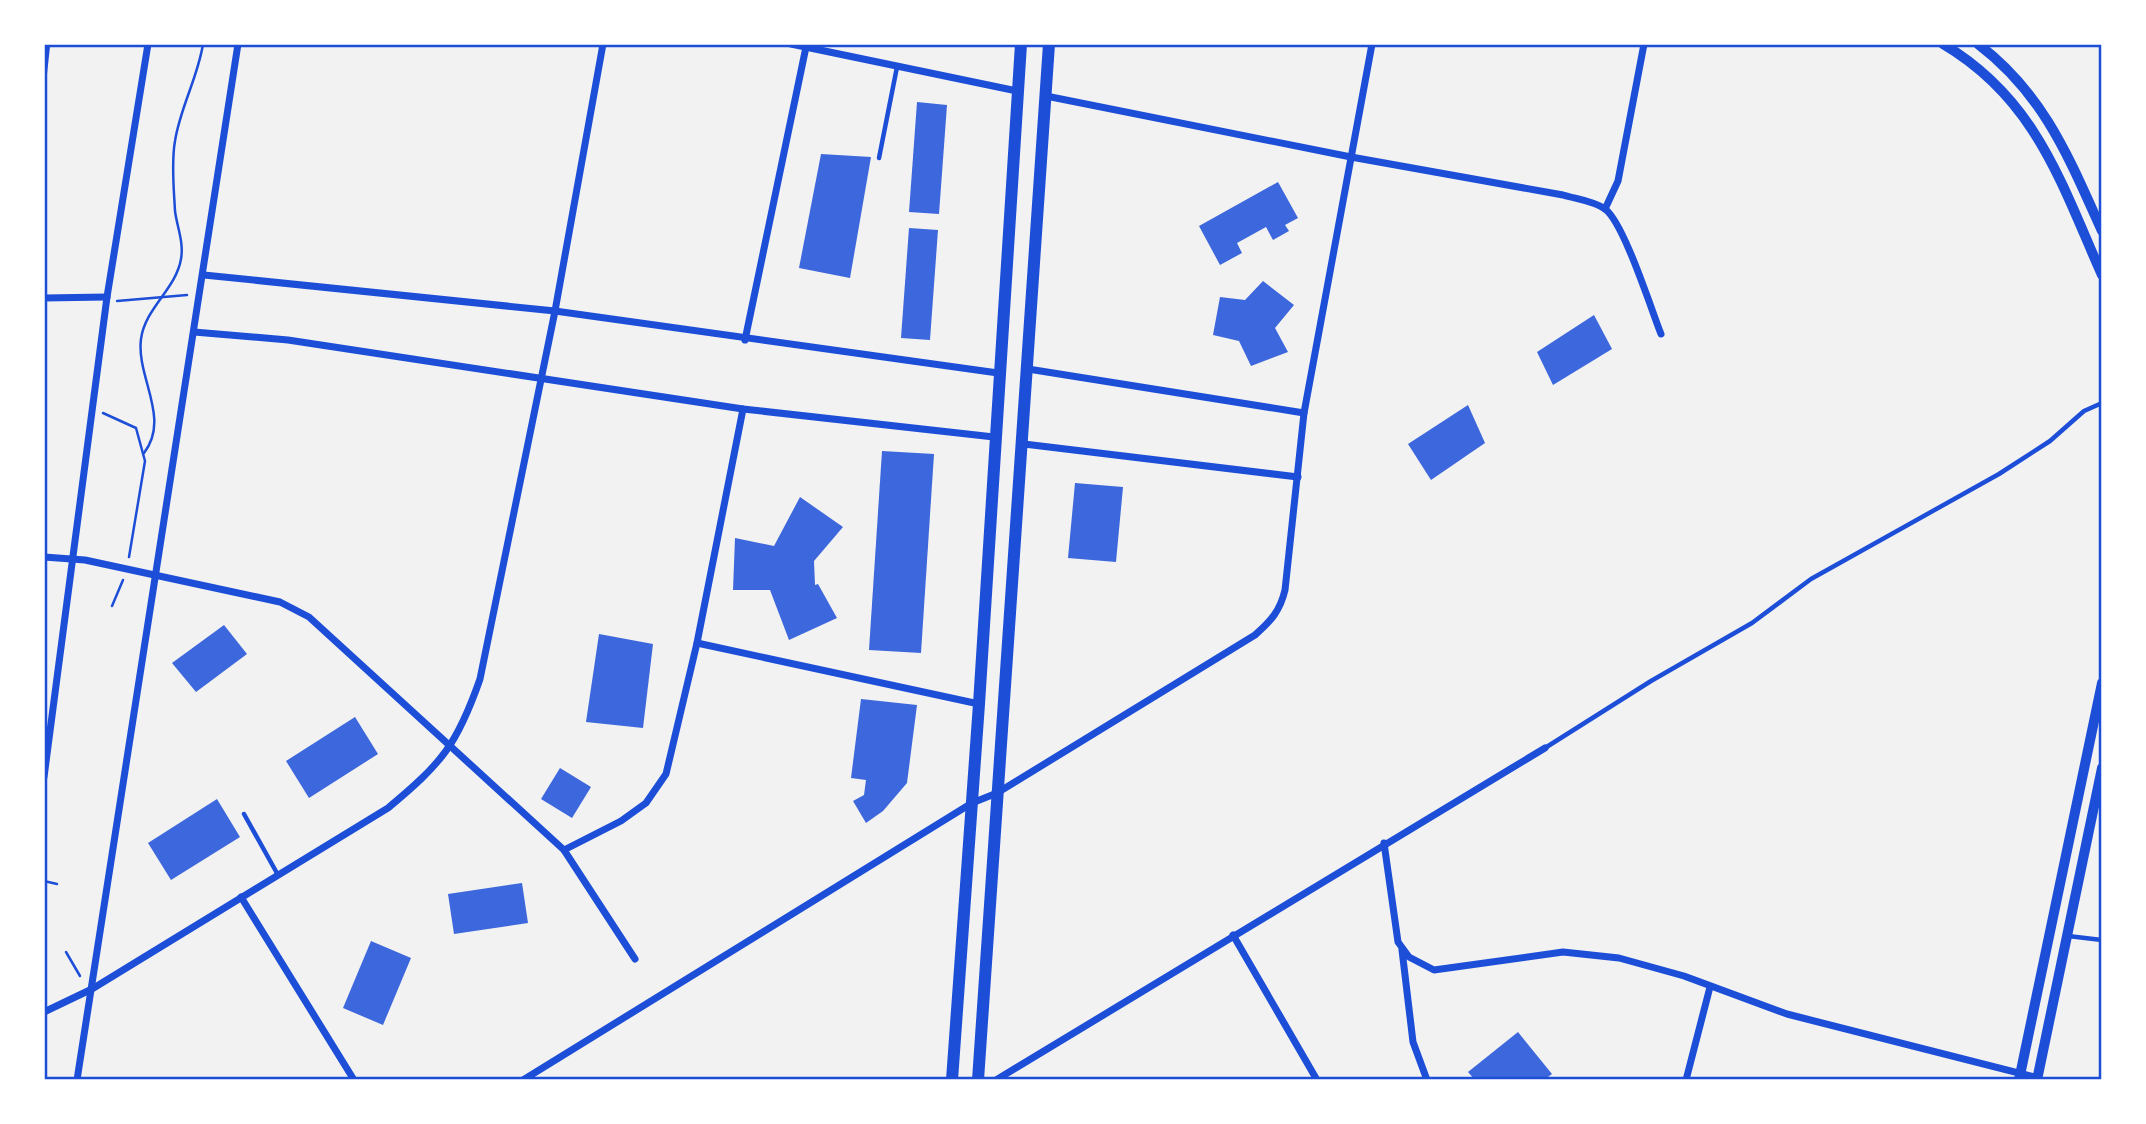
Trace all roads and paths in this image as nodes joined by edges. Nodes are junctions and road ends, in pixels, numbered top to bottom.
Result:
1 (48, 44) edge
2 (148, 44) edge
3 (203, 44) edge
4 (238, 44) edge
5 (603, 44) edge
6 (791, 44) edge
7 (1021, 44) edge
8 (1049, 44) edge
9 (1372, 44) edge
10 (1644, 44) edge
11 (1943, 44) edge
12 (1978, 44) edge
13 (807, 47) junction
14 (897, 67) junction
15 (44, 81) edge
16 (1017, 91) junction
17 (1046, 96) junction
18 (1350, 157) junction
19 (879, 158) dead end
20 (1605, 209) junction
21 (2102, 231) edge
22 (204, 275) junction
23 (2102, 275) edge
24 (201, 293) junction
25 (159, 297) junction
26 (44, 298) edge
27 (107, 300) junction
28 (555, 312) junction
29 (194, 332) junction
30 (1661, 334) dead end
31 (746, 340) junction
32 (1028, 369) junction
33 (998, 373) junction
34 (541, 378) junction
35 (2102, 402) edge
36 (743, 409) junction
37 (91, 410) junction
38 (1304, 413) junction
39 (994, 437) junction
40 (1024, 444) junction
41 (144, 453) junction
42 (1298, 477) junction
43 (44, 557) edge
44 (71, 559) junction
45 (127, 569) junction
46 (156, 575) junction
47 (112, 606) dead end
48 (697, 643) junction
49 (2102, 683) edge
50 (979, 704) junction
51 (451, 748) junction
52 (1545, 748) joint
53 (2102, 768) edge
54 (44, 776) edge
55 (997, 793) junction
56 (972, 803) junction
57 (244, 814) dead end
58 (1384, 843) junction
59 (564, 850) junction
60 (278, 875) junction
61 (44, 881) edge
62 (57, 884) dead end
63 (241, 897) junction
64 (2067, 935) junction
65 (1233, 936) junction
66 (2102, 940) edge
67 (1402, 950) junction
68 (66, 952) dead end
69 (635, 959) dead end
70 (1710, 987) junction
71 (90, 990) junction
72 (44, 1012) edge
73 (2019, 1078) edge
74 (2037, 1079) edge
75 (78, 1080) edge
76 (354, 1080) edge
77 (523, 1080) edge
78 (952, 1080) edge
79 (978, 1080) edge
80 (996, 1080) edge
81 (1317, 1080) edge
82 (1427, 1080) edge
83 (1686, 1080) edge

1 - 15 lane
2 - 27 street
3 - 25 path
4 - 22 street
5 - 28 street
6 - 13 street
7 - 16 main road
8 - 17 main road
9 - 18 street
10 - 20 street
11 - 23 street
12 - 21 street
13 - 14 street
13 - 31 street
14 - 16 street
14 - 19 lane
16 - 33 main road
17 - 18 street
17 - 32 main road
18 - 20 street
18 - 38 street
20 - 30 street
22 - 24 street
22 - 28 street
24 - 25 path
24 - 29 street
25 - 27 path
25 - 41 path
26 - 27 street
27 - 37 street
28 - 31 street
28 - 34 street
29 - 34 street
29 - 46 street
31 - 33 street
32 - 38 street
32 - 40 main road
33 - 39 main road
34 - 36 street
34 - 51 street
35 - 52 lane
36 - 39 street
36 - 48 street
37 - 41 path
37 - 44 street
38 - 42 street
39 - 50 main road
40 - 42 street
40 - 55 main road
41 - 45 path
42 - 55 street
43 - 44 street
44 - 45 street
44 - 54 street
45 - 46 street
45 - 47 path
46 - 51 street
46 - 71 street
48 - 50 street
48 - 59 street
49 - 73 street
50 - 56 main road
51 - 59 street
51 - 60 street
52 - 58 street
53 - 64 street
55 - 56 street
55 - 79 main road
56 - 77 street
56 - 78 main road
57 - 60 lane
58 - 65 street
58 - 67 street
59 - 69 street
60 - 63 street
61 - 62 path
63 - 71 street
63 - 76 street
64 - 66 lane
64 - 74 street
65 - 80 street
65 - 81 street
67 - 70 street
67 - 82 street
68 - 71 path
70 - 73 street
70 - 83 street
71 - 72 street
71 - 75 street
73 - 74 street

